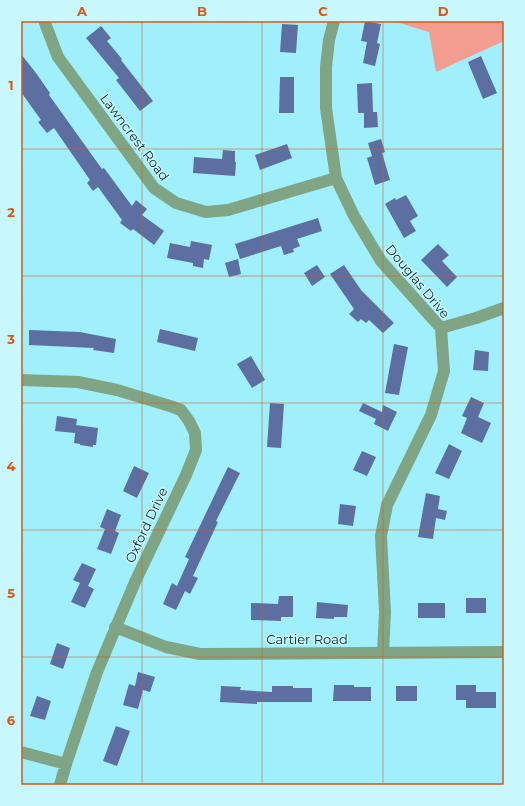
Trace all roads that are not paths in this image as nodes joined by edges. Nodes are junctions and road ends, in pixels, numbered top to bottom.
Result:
1 (45, 21) edge
2 (334, 21) edge
3 (336, 178) junction
4 (504, 308) edge
5 (441, 328) junction
6 (21, 380) edge
7 (115, 627) junction
8 (383, 652) junction
9 (504, 652) edge
10 (21, 752) edge
11 (66, 764) junction
12 (60, 785) edge

1 - 3 street, Lawncrest Road
2 - 3 street, Douglas Drive
3 - 5 street, Douglas Drive
4 - 5 street
5 - 8 street, Douglas Drive
6 - 7 street, Oxford Drive
7 - 8 street, Cartier Road
7 - 11 street, Oxford Drive
8 - 9 street, Cartier Road
10 - 11 street
11 - 12 street, Oxford Drive

